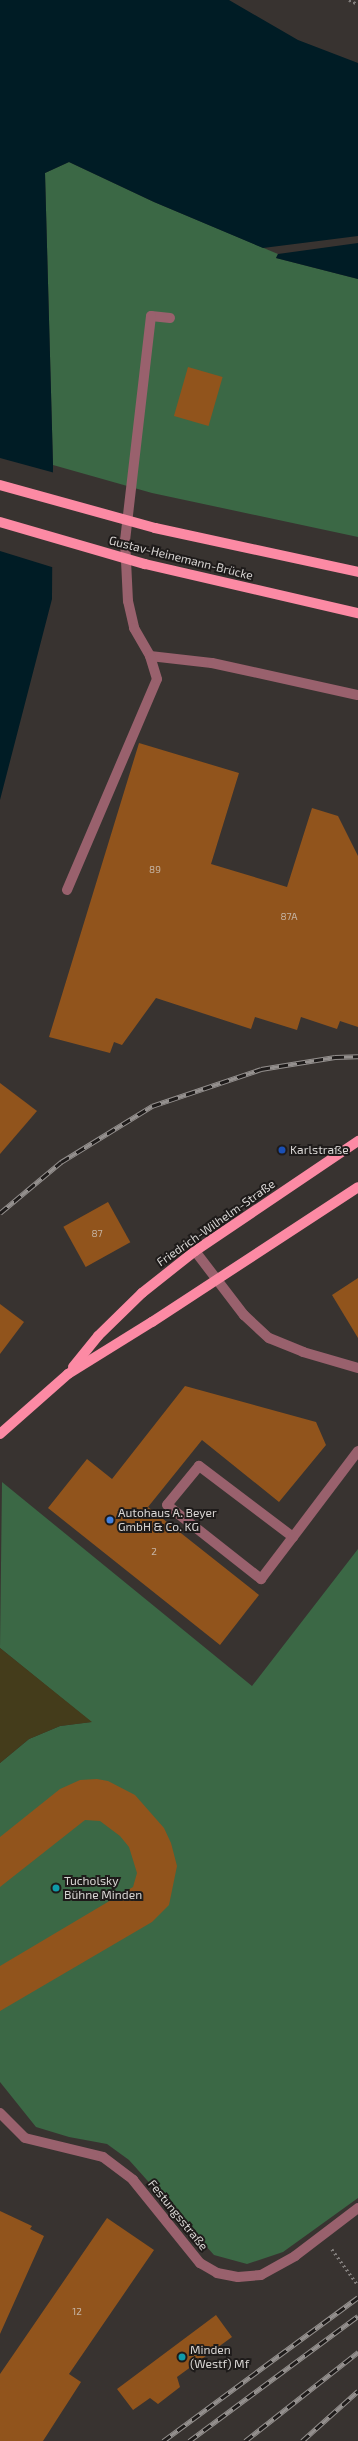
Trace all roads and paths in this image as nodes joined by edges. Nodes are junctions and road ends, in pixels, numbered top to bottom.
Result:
1 (349, 0) edge
2 (358, 4) edge
3 (170, 318) dead end
4 (0, 485) edge
5 (0, 522) edge
6 (358, 572) edge
7 (358, 613) edge
8 (150, 656) junction
9 (358, 695) edge
10 (67, 890) dead end
11 (358, 1141) edge
12 (358, 1188) edge
13 (195, 1251) junction
14 (217, 1280) junction
15 (358, 1368) edge
16 (68, 1374) junction
17 (0, 1434) edge
18 (358, 1451) edge
19 (293, 1537) junction
20 (0, 2113) edge
21 (358, 2208) edge
22 (346, 2268) dead end
23 (358, 2285) edge

1 - 2 path
3 - 8 street
4 - 6 main road, Gustav-Heinemann-Brücke, bridge
5 - 7 main road, Gustav-Heinemann-Brücke, bridge
8 - 9 street
8 - 10 street
11 - 13 main road, Friedrich-Wilhelm-Straße
12 - 14 main road, Friedrich-Wilhelm-Straße
13 - 14 street
13 - 16 main road, Friedrich-Wilhelm-Straße
14 - 15 street
14 - 16 main road, Friedrich-Wilhelm-Straße
16 - 17 main road, Friedrich-Wilhelm-Straße
18 - 19 street
19 - 19 street
20 - 21 street, Festungsstraße
22 - 23 path

